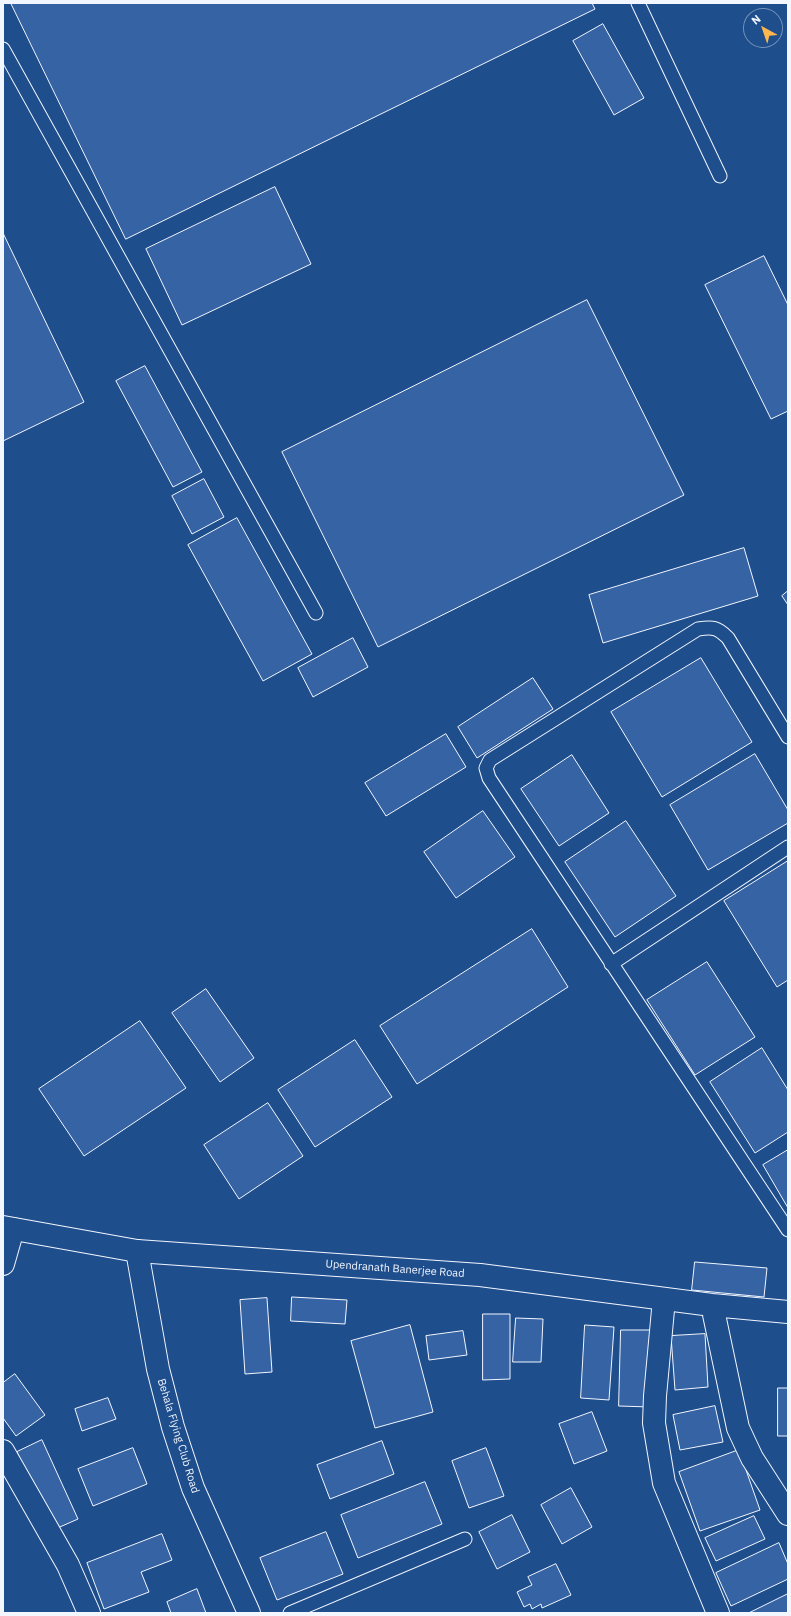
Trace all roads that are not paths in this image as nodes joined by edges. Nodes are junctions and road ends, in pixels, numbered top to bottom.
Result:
1 (638, 3) edge
2 (3, 48) edge
3 (720, 176) dead end
4 (316, 613) dead end
5 (788, 737) edge
6 (788, 847) edge
7 (611, 964) junction
8 (8, 1228) edge
9 (788, 1230) edge
10 (137, 1251) junction
11 (3, 1264) edge
12 (664, 1299) junction
13 (712, 1305) junction
14 (788, 1312) edge
15 (3, 1451) edge
16 (788, 1514) edge
17 (465, 1539) dead end
18 (89, 1613) edge
19 (249, 1613) edge
20 (290, 1613) edge
21 (718, 1613) edge

1 - 3 lane
2 - 4 lane
5 - 7 lane
6 - 7 lane
7 - 9 lane
8 - 10 street, Upendranath Banerjee Road
8 - 11 street
10 - 12 street, Upendranath Banerjee Road
10 - 19 street, Behala Flying Club Road
12 - 13 street, Upendranath Banerjee Road
12 - 21 street
13 - 14 street, Upendranath Banerjee Road
13 - 16 street
15 - 18 street
17 - 20 lane

